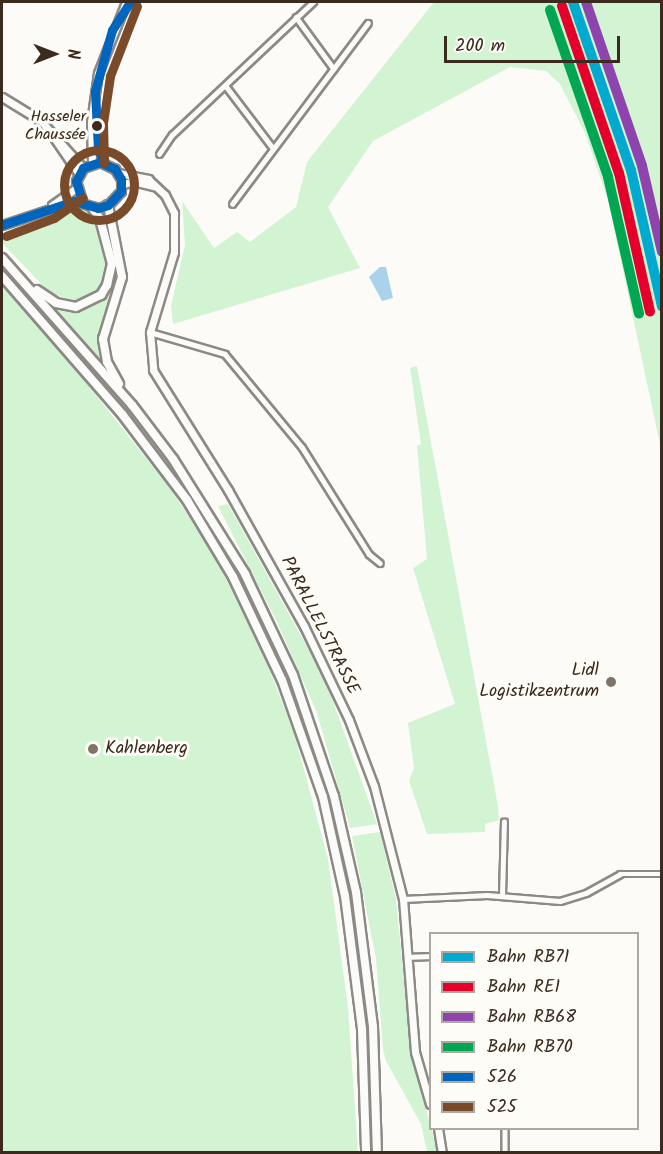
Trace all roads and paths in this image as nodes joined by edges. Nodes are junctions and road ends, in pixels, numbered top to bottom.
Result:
1 (128, 2) edge
2 (313, 2) edge
3 (296, 17) junction
4 (368, 24) dead end
5 (334, 69) junction
6 (226, 86) junction
7 (2, 97) edge
8 (93, 109) junction
9 (273, 148) junction
10 (159, 154) dead end
11 (92, 163) junction
12 (104, 163) junction
13 (81, 171) junction
14 (118, 173) junction
15 (121, 185) junction
16 (76, 188) junction
17 (160, 190) junction
18 (82, 201) junction
19 (232, 204) dead end
20 (108, 205) junction
21 (92, 207) junction
22 (33, 214) junction
23 (2, 225) edge
24 (3, 260) edge
25 (2, 276) edge
26 (150, 332) junction
27 (132, 405) junction
28 (380, 563) dead end
29 (504, 822) dead end
30 (662, 874) edge
31 (502, 896) junction
32 (403, 899) junction
33 (429, 956) edge
34 (407, 957) junction
35 (429, 1101) edge
36 (438, 1130) edge
37 (505, 1130) edge
38 (366, 1152) edge
39 (377, 1152) edge
40 (442, 1152) edge
41 (505, 1152) edge

1 - 8 street
2 - 3 street
3 - 5 street
3 - 6 street
4 - 5 street
5 - 9 street
6 - 9 street
6 - 10 street
7 - 13 street
8 - 11 street
8 - 12 street
9 - 19 street
11 - 12 street
11 - 13 street
12 - 14 street
13 - 16 street
14 - 15 street
14 - 17 street
15 - 17 street
15 - 20 street
16 - 18 street
16 - 22 street
17 - 26 street, PARALLELSTRASSE
18 - 21 street
18 - 22 street
20 - 21 street
20 - 27 highway
21 - 24 highway
22 - 23 street
24 - 27 highway
25 - 38 highway
26 - 28 street
26 - 32 street, PARALLELSTRASSE
27 - 39 highway
29 - 31 street
30 - 31 street
31 - 32 street
32 - 34 street, PARALLELSTRASSE
33 - 34 street
34 - 35 street, PARALLELSTRASSE
36 - 40 street
37 - 41 street

